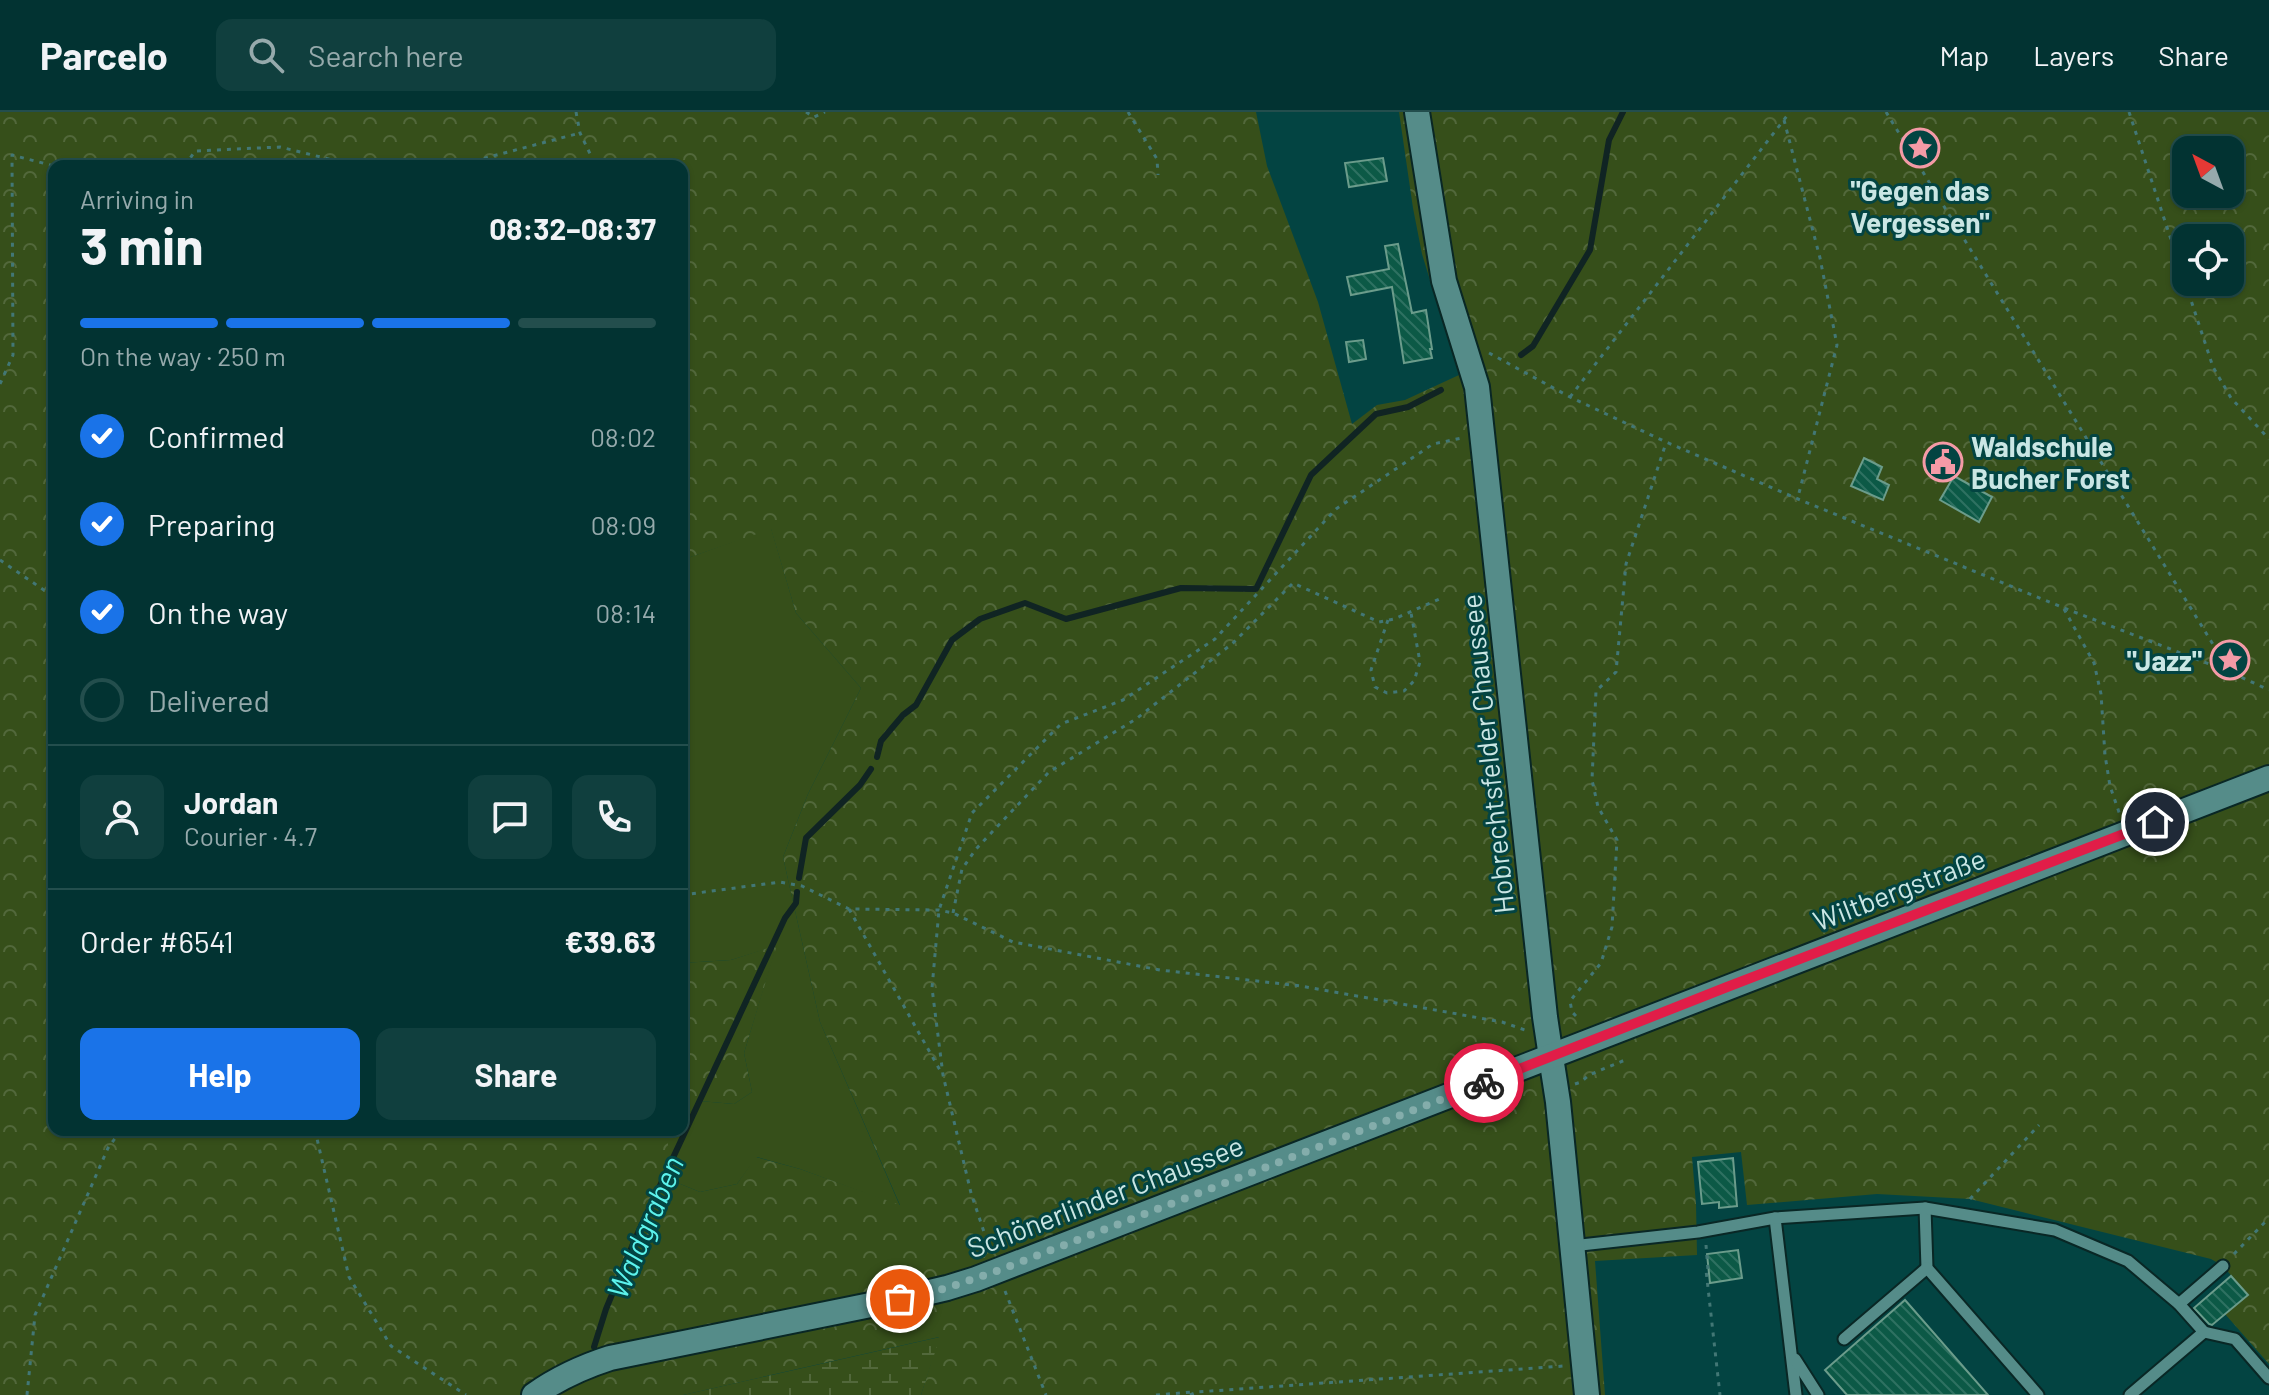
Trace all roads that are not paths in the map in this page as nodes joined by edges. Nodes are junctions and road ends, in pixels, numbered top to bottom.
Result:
1 (1417, 112) edge
2 (2269, 778) edge
3 (1551, 1057) junction
4 (1925, 1208) junction
5 (1775, 1218) junction
6 (1572, 1246) junction
7 (2223, 1266) road end
8 (1927, 1268) junction
9 (2179, 1304) junction
10 (2204, 1332) junction
11 (1844, 1339) dead end
12 (1793, 1355) junction
13 (2269, 1378) edge
14 (534, 1395) edge
15 (1587, 1395) edge
16 (1796, 1395) edge
17 (1818, 1395) edge
18 (2038, 1395) edge
19 (2130, 1395) edge

1 - 3 main road, Hobrechtsfelder Chaussee
2 - 3 main road, Wiltbergstraße
3 - 6 main road, Hobrechtsfelder Chaussee
3 - 14 main road, Schönerlinder Chaussee
4 - 5 lane
4 - 8 lane
4 - 9 lane
5 - 6 lane
5 - 12 lane
6 - 15 main road, Hobrechtsfelder Chaussee
7 - 9 lane
8 - 11 lane
8 - 18 lane
9 - 10 lane
10 - 13 lane
10 - 19 lane
12 - 16 lane
12 - 17 lane

